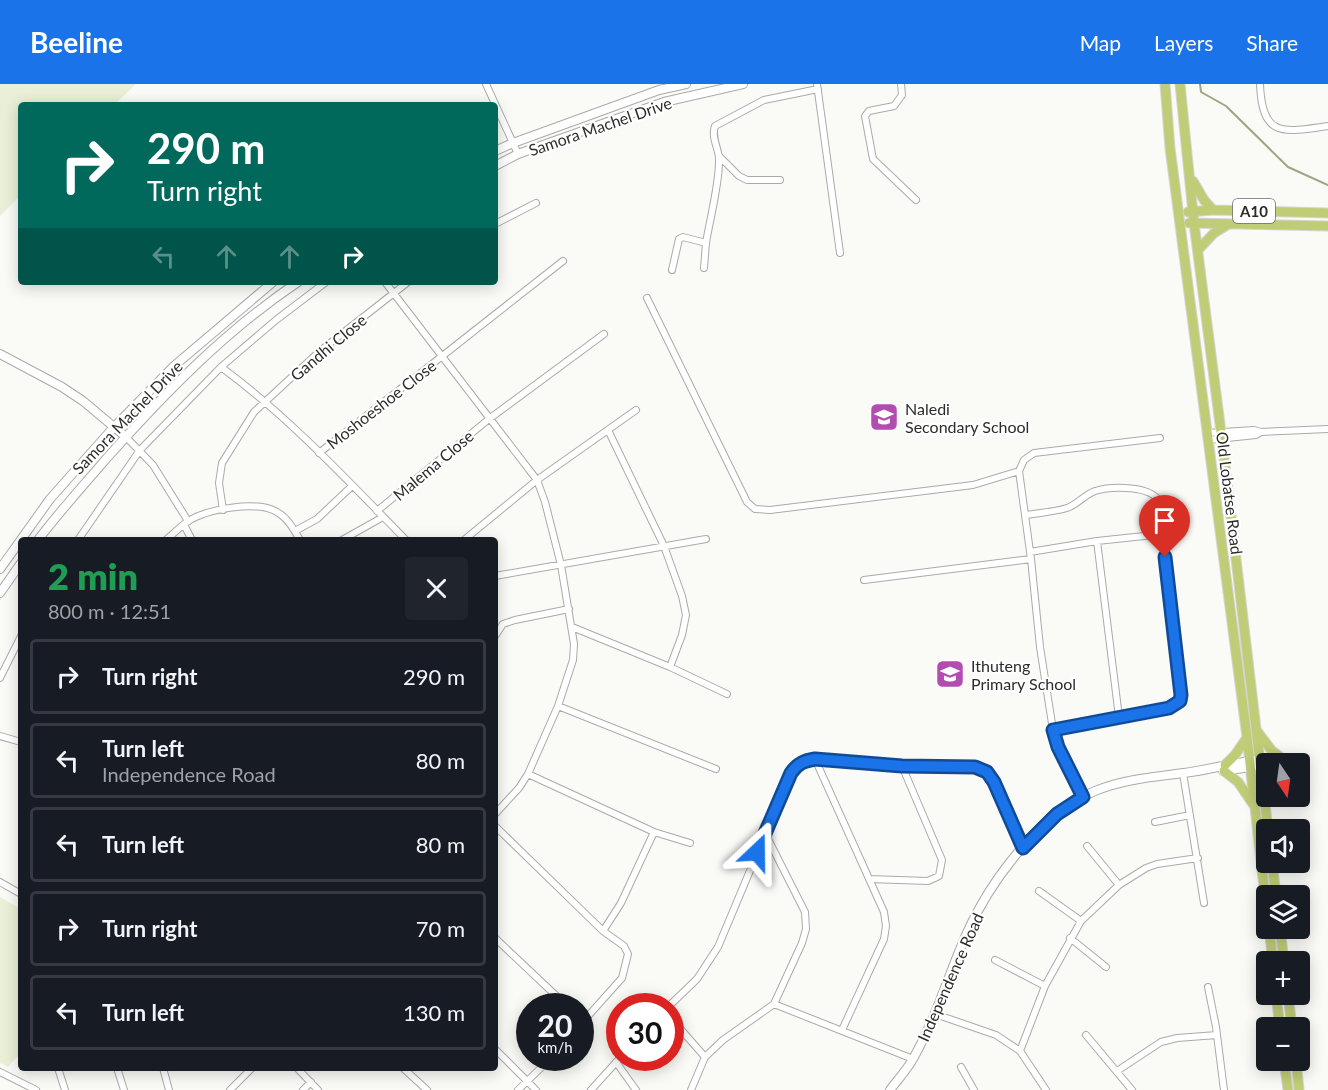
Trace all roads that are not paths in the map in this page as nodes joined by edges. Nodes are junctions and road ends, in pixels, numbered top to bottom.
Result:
1 (486, 84) edge
2 (686, 84) edge
3 (743, 84) edge
4 (901, 84) edge
5 (1166, 84) edge
6 (1180, 84) edge
7 (1260, 84) edge
8 (818, 86) edge
9 (494, 102) edge
10 (498, 110) edge
11 (1328, 126) edge
12 (513, 143) junction
13 (498, 150) edge
14 (518, 154) junction
15 (719, 156) junction
16 (498, 164) edge
17 (1191, 176) junction
18 (780, 180) dead end
19 (916, 200) dead end
20 (536, 203) dead end
21 (1213, 210) junction
22 (1179, 212) junction
23 (1194, 212) junction
24 (1328, 213) edge
25 (498, 222) edge
26 (1181, 223) junction
27 (1194, 224) junction
28 (1230, 224) junction
29 (1328, 226) edge
30 (706, 243) junction
31 (1198, 250) junction
32 (840, 253) dead end
33 (563, 261) dead end
34 (704, 268) dead end
35 (672, 270) dead end
36 (269, 285) edge
37 (294, 285) edge
38 (322, 285) edge
39 (387, 285) edge
40 (404, 285) edge
41 (393, 293) junction
42 (647, 298) dead end
43 (604, 334) dead end
44 (0, 354) edge
45 (442, 356) junction
46 (221, 368) junction
47 (263, 401) junction
48 (636, 410) dead end
49 (489, 419) junction
50 (114, 427) junction
51 (1328, 429) edge
52 (608, 430) junction
53 (1221, 435) junction
54 (1208, 436) junction
55 (126, 437) junction
56 (1160, 438) dead end
57 (140, 450) junction
58 (319, 453) junction
59 (1019, 471) junction
60 (537, 480) junction
61 (352, 486) junction
62 (223, 510) junction
63 (377, 511) junction
64 (1025, 515) junction
65 (383, 517) junction
66 (186, 523) junction
67 (295, 531) junction
68 (1163, 534) junction
69 (23, 537) edge
70 (40, 537) edge
71 (80, 537) edge
72 (170, 537) edge
73 (191, 537) edge
74 (298, 537) edge
75 (347, 537) edge
76 (403, 537) edge
77 (468, 537) edge
78 (706, 539) dead end
79 (1097, 541) junction
80 (18, 544) edge
81 (664, 546) junction
82 (1030, 552) junction
83 (1031, 559) junction
84 (561, 565) junction
85 (18, 567) edge
86 (0, 569) edge
87 (498, 576) edge
88 (864, 580) dead end
89 (0, 593) edge
90 (569, 609) junction
91 (572, 627) junction
92 (498, 632) edge
93 (18, 642) edge
94 (670, 667) junction
95 (0, 678) edge
96 (728, 694) dead end
97 (558, 706) junction
98 (1119, 717) junction
99 (1256, 729) junction
100 (1053, 730) junction
101 (0, 736) edge
102 (1247, 737) junction
103 (18, 741) edge
104 (1259, 753) edge
105 (1273, 753) edge
106 (815, 759) junction
107 (1256, 763) edge
108 (1249, 764) junction
109 (902, 766) junction
110 (1224, 768) junction
111 (716, 769) dead end
112 (1183, 773) junction
113 (528, 774) junction
114 (1083, 797) junction
115 (1254, 806) junction
116 (498, 811) edge
117 (1190, 815) junction
118 (1155, 822) dead end
119 (498, 829) edge
120 (654, 832) junction
121 (765, 834) junction
122 (690, 843) dead end
123 (1087, 846) dead end
124 (1023, 848) junction
125 (1198, 858) junction
126 (868, 879) junction
127 (0, 882) edge
128 (1119, 885) junction
129 (1264, 885) edge
130 (1039, 891) dead end
131 (18, 892) edge
132 (1204, 903) dead end
133 (1081, 921) junction
134 (603, 931) junction
135 (1070, 938) junction
136 (498, 941) edge
137 (995, 960) dead end
138 (1106, 967) dead end
139 (1046, 986) junction
140 (1208, 987) dead end
141 (553, 993) edge
142 (683, 993) edge
143 (774, 1004) junction
144 (594, 1008) edge
145 (935, 1014) junction
146 (842, 1030) junction
147 (684, 1033) edge
148 (1086, 1035) dead end
149 (1217, 1035) junction
150 (1020, 1051) junction
151 (498, 1052) edge
152 (705, 1057) junction
153 (913, 1059) junction
154 (961, 1066) dead end
155 (59, 1071) edge
156 (118, 1071) edge
157 (164, 1071) edge
158 (249, 1071) edge
159 (300, 1071) edge
160 (406, 1071) edge
161 (538, 1071) edge
162 (608, 1071) edge
163 (625, 1071) edge
164 (1117, 1071) junction
165 (1285, 1071) edge
166 (1297, 1071) edge
167 (0, 1072) edge
168 (528, 1081) junction
169 (311, 1082) junction
170 (36, 1090) edge
171 (65, 1090) edge
172 (124, 1090) edge
173 (169, 1090) edge
174 (230, 1090) edge
175 (303, 1090) edge
176 (318, 1090) edge
177 (427, 1090) edge
178 (518, 1090) edge
179 (536, 1090) edge
180 (591, 1090) edge
181 (636, 1090) edge
182 (691, 1090) edge
183 (890, 1090) edge
184 (974, 1090) edge
185 (1046, 1090) edge
186 (1132, 1090) edge
187 (1224, 1090) edge
188 (1288, 1090) edge
189 (1299, 1090) edge

1 - 9 street
2 - 12 main road, Samora Machel Drive
3 - 14 main road, Samora Machel Drive
4 - 19 street
5 - 22 main road, Old Lobatse Road
6 - 17 main road, Old Lobatse Road
7 - 11 street
8 - 15 street
8 - 32 street
10 - 12 street
12 - 13 main road, Samora Machel Drive
12 - 14 street
14 - 16 main road, Samora Machel Drive
15 - 18 street
15 - 30 street
17 - 21 main road
17 - 23 main road, Old Lobatse Road
20 - 25 street
21 - 23 main road, A10
21 - 24 main road, A10
22 - 23 main road, A10
22 - 26 main road, Old Lobatse Road
23 - 27 main road, Old Lobatse Road
26 - 27 main road, A10
26 - 54 main road, Old Lobatse Road
27 - 28 main road, A10
27 - 31 main road, Old Lobatse Road
28 - 29 main road, A10
28 - 31 main road, A10
30 - 34 street
30 - 35 street
31 - 53 main road, Old Lobatse Road
33 - 45 street, Moshoeshoe Close
36 - 50 main road, Samora Machel Drive
37 - 55 main road, Samora Machel Drive
38 - 46 street
39 - 41 street
40 - 41 street, Gandhi Close
41 - 45 street
41 - 47 street, Gandhi Close
42 - 59 street
43 - 49 street, Malema Close
44 - 50 main road
45 - 49 street
45 - 58 street, Moshoeshoe Close
46 - 47 street
46 - 57 street
47 - 58 street
47 - 62 street, Gandhi Close
48 - 52 street
49 - 60 street
49 - 63 street, Malema Close
50 - 55 main road
50 - 69 main road, Samora Machel Drive
51 - 53 street
52 - 60 street
52 - 81 street
53 - 54 street
53 - 99 main road, Old Lobatse Road
54 - 102 main road, Old Lobatse Road
55 - 57 street
55 - 70 main road, Samora Machel Drive
56 - 59 street
57 - 66 street
57 - 71 street
58 - 61 street
59 - 64 street
60 - 77 street
60 - 84 street
61 - 63 street
61 - 67 street
62 - 66 street
62 - 67 street
63 - 65 street
64 - 68 street
64 - 82 street
65 - 75 street
65 - 76 street
66 - 72 street
66 - 73 street
67 - 74 street
68 - 79 street
68 - 98 street
78 - 81 street
79 - 82 street
79 - 98 street
80 - 86 main road, Samora Machel Drive
81 - 84 street
81 - 94 street
82 - 83 street
83 - 88 street
83 - 100 street
84 - 87 street
84 - 90 street
85 - 89 main road
90 - 91 street
90 - 92 street
91 - 94 street
91 - 97 street
93 - 95 street
94 - 96 street
97 - 111 street
97 - 113 street
98 - 100 street
99 - 104 main road, Old Lobatse Road
99 - 105 main road
100 - 114 street
101 - 103 street
102 - 108 main road, Old Lobatse Road
102 - 110 main road
106 - 109 street
106 - 121 street
106 - 126 street
107 - 108 main road, Independence Road
108 - 110 main road, Independence Road
108 - 115 main road, Old Lobatse Road
109 - 124 street
109 - 126 street
110 - 112 main road, Independence Road
110 - 115 main road
112 - 114 main road, Independence Road
112 - 117 street
113 - 116 street
113 - 120 street
114 - 124 main road, Independence Road
115 - 129 main road, Old Lobatse Road
117 - 118 street
117 - 125 street
119 - 134 street
120 - 122 street
120 - 134 street
121 - 142 street
121 - 143 street
123 - 128 street
124 - 145 main road, Independence Road
125 - 128 street
125 - 132 street
126 - 146 street
127 - 131 street
128 - 133 street
130 - 133 street
133 - 135 street
134 - 144 street
135 - 138 street
135 - 139 street
136 - 141 street
137 - 139 street
139 - 150 street
140 - 149 street
143 - 146 street
143 - 152 street
145 - 150 street
145 - 153 main road, Independence Road
146 - 153 street
147 - 152 street
148 - 164 street
149 - 164 street
149 - 187 street
150 - 185 street
151 - 168 street
152 - 182 street
153 - 183 main road, Independence Road
154 - 184 street
155 - 171 street
156 - 172 street
157 - 173 street
158 - 174 street
159 - 169 street
160 - 177 street
161 - 168 street
162 - 180 street
163 - 181 street
164 - 186 street
165 - 188 main road
166 - 189 main road
167 - 170 street
168 - 178 street
168 - 179 street
169 - 175 street
169 - 176 street

